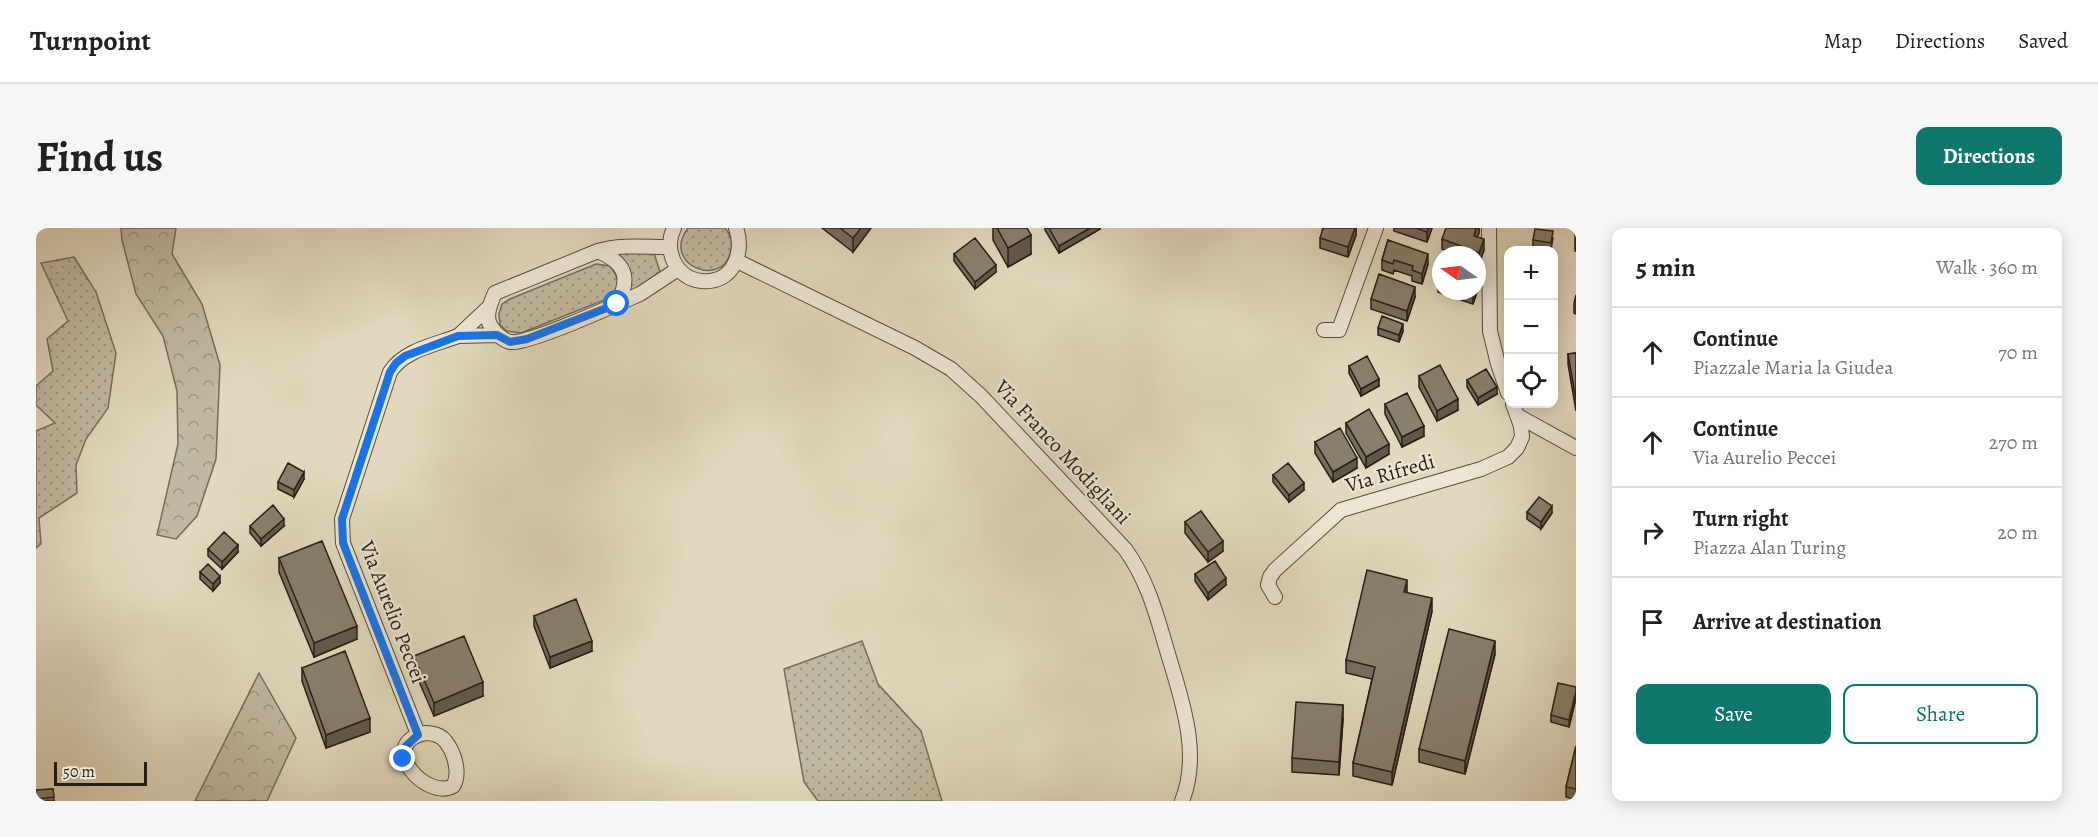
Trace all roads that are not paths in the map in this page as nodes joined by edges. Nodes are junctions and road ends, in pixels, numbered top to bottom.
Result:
1 (674, 228) edge
2 (736, 228) edge
3 (1376, 228) edge
4 (1489, 228) edge
5 (669, 247) junction
6 (598, 251) junction
7 (737, 261) junction
8 (678, 269) junction
9 (617, 304) junction
10 (489, 307) junction
11 (1324, 330) dead end
12 (497, 335) junction
13 (458, 336) junction
14 (1504, 380) edge
15 (1515, 410) edge
16 (1576, 448) edge
17 (1275, 597) dead end
18 (418, 735) junction
19 (429, 798) edge
20 (1182, 801) edge

1 - 5 street
2 - 7 street
3 - 11 street
4 - 14 street
5 - 6 street, Via Aurelio Peccei
5 - 8 street
6 - 9 street
6 - 10 street, Via Aurelio Peccei
7 - 8 street
7 - 20 street, Via Franco Modigliani
8 - 9 street, Via Aurelio Peccei
9 - 12 street, Via Aurelio Peccei
10 - 12 street
10 - 13 street, Via Aurelio Peccei
12 - 13 street, Via Aurelio Peccei
13 - 18 street, Via Aurelio Peccei
15 - 16 street
15 - 17 street, Via Rifredi
18 - 19 street
18 - 19 street

